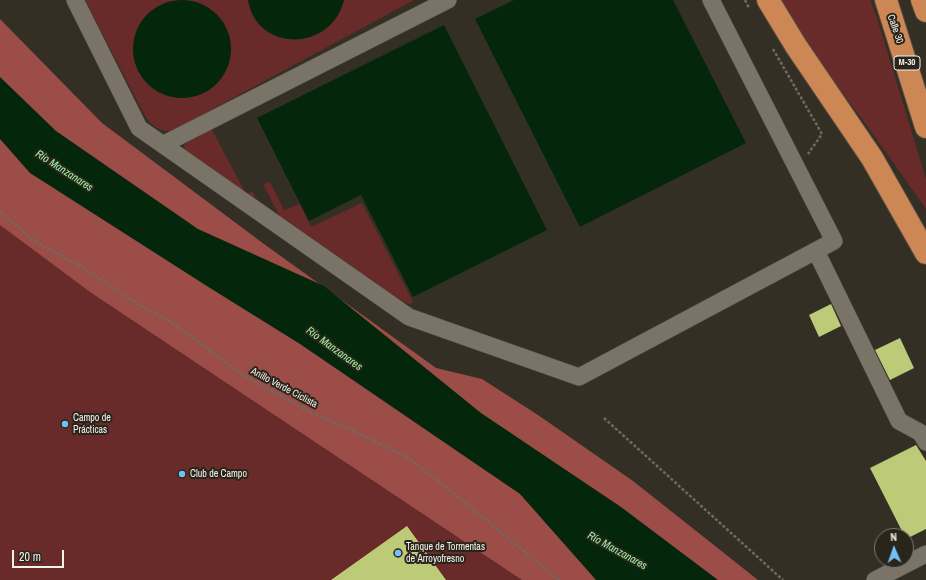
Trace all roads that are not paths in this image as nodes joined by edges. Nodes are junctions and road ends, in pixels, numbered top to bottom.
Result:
1 (75, 0) edge
2 (448, 0) edge
3 (711, 0) edge
4 (886, 0) edge
5 (922, 0) edge
6 (760, 7) edge
7 (926, 11) edge
8 (926, 127) edge
9 (164, 144) junction
10 (816, 251) junction
11 (926, 252) edge
12 (926, 442) edge
13 (926, 554) edge
14 (875, 580) edge

1 - 9 lane
2 - 9 lane
3 - 10 lane
4 - 8 highway, Calle 30 / M-30
5 - 7 highway
6 - 11 highway
9 - 10 lane
10 - 12 lane
13 - 14 lane

